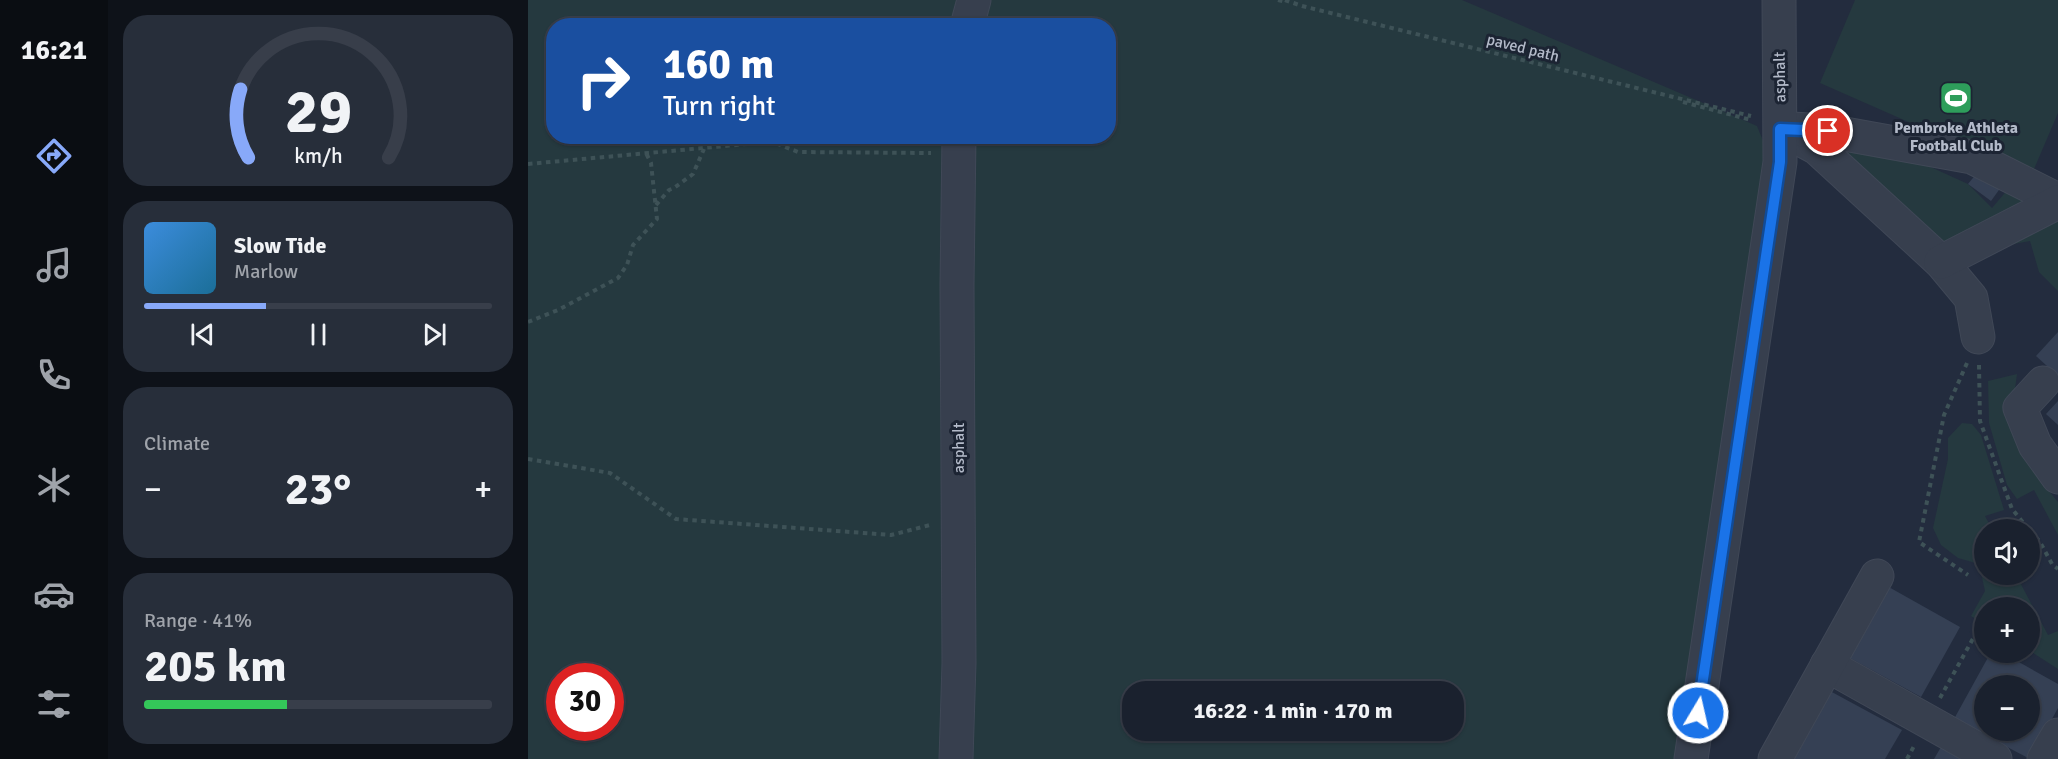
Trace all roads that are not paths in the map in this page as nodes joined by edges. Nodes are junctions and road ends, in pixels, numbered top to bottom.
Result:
1 (974, 0) edge
2 (1779, 0) edge
3 (969, 18) edge
4 (1768, 123) junction
5 (959, 145) edge
6 (2058, 201) edge
7 (1941, 262) junction
8 (1978, 337) road end
9 (2043, 383) dead end
10 (2058, 477) edge
11 (1877, 576) dead end
12 (1827, 665) junction
13 (2058, 735) edge
14 (956, 759) edge
15 (1691, 759) edge
16 (1775, 759) edge
17 (1995, 759) edge
18 (2044, 759) edge

1 - 3 street
2 - 4 street, asphalt
4 - 6 street
4 - 7 street
4 - 15 street, asphalt
5 - 14 street, asphalt
6 - 7 street
7 - 8 street
9 - 10 street
11 - 12 street
12 - 16 street
12 - 17 street
13 - 18 street

